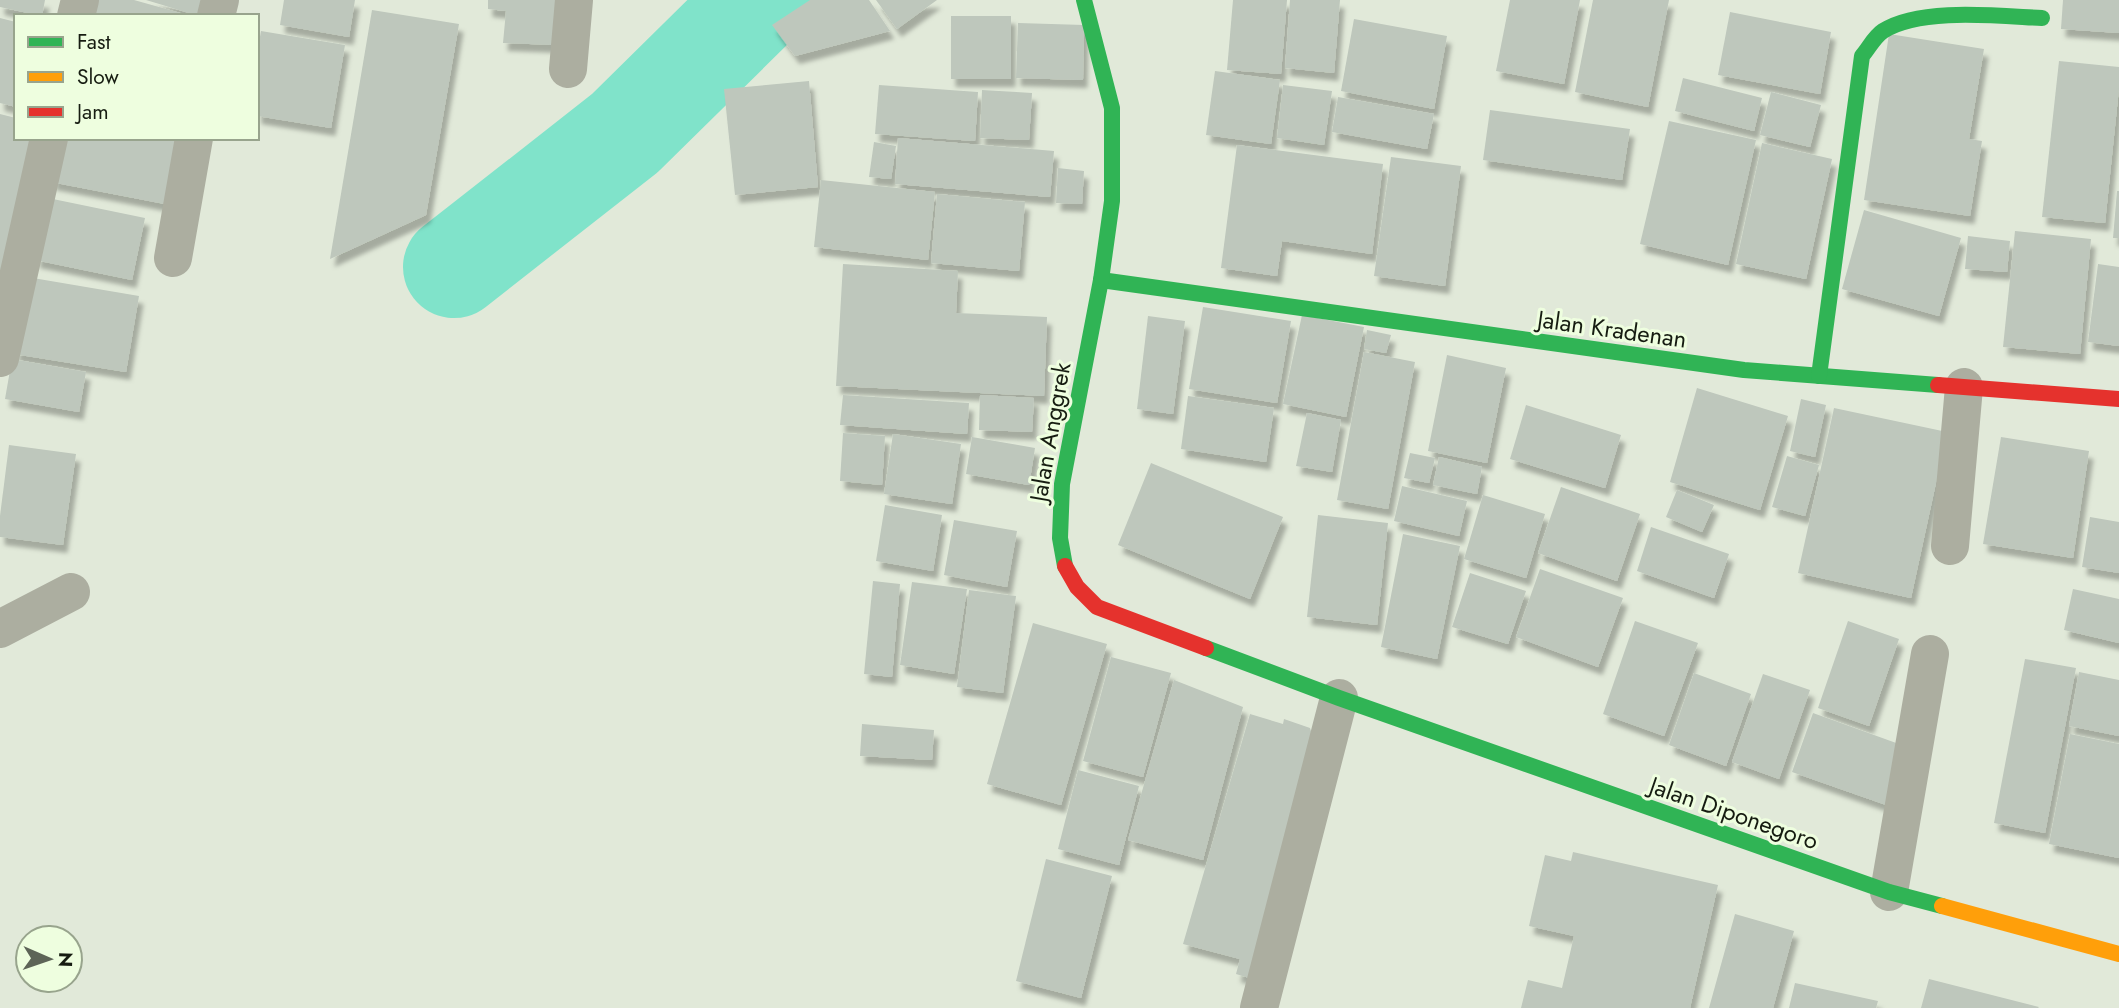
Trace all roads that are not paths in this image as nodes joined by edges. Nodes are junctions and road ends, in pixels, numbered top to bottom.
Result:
1 (574, 0) edge
2 (1090, 3) edge
3 (2042, 18) dead end
4 (568, 69) dead end
5 (49, 140) edge
6 (194, 140) edge
7 (173, 258) dead end
8 (1101, 280) junction
9 (0, 358) edge
10 (1819, 376) junction
11 (1965, 387) junction
12 (2118, 391) edge
13 (1950, 546) dead end
14 (71, 592) dead end
15 (0, 629) edge
16 (1930, 654) dead end
17 (1339, 698) junction
18 (1889, 892) junction
19 (2119, 954) edge
20 (1259, 1008) edge

1 - 4 street
2 - 8 street, Jalan Anggrek
3 - 10 street
5 - 9 street
6 - 7 street
8 - 10 street, Jalan Kradenan
8 - 17 street, Jalan Anggrek
10 - 11 street, Jalan Kradenan
11 - 12 street, Jalan Kradenan
11 - 13 street
14 - 15 street
16 - 18 street
17 - 18 street, Jalan Diponegoro
17 - 20 street
18 - 19 street, Jalan Diponegoro

